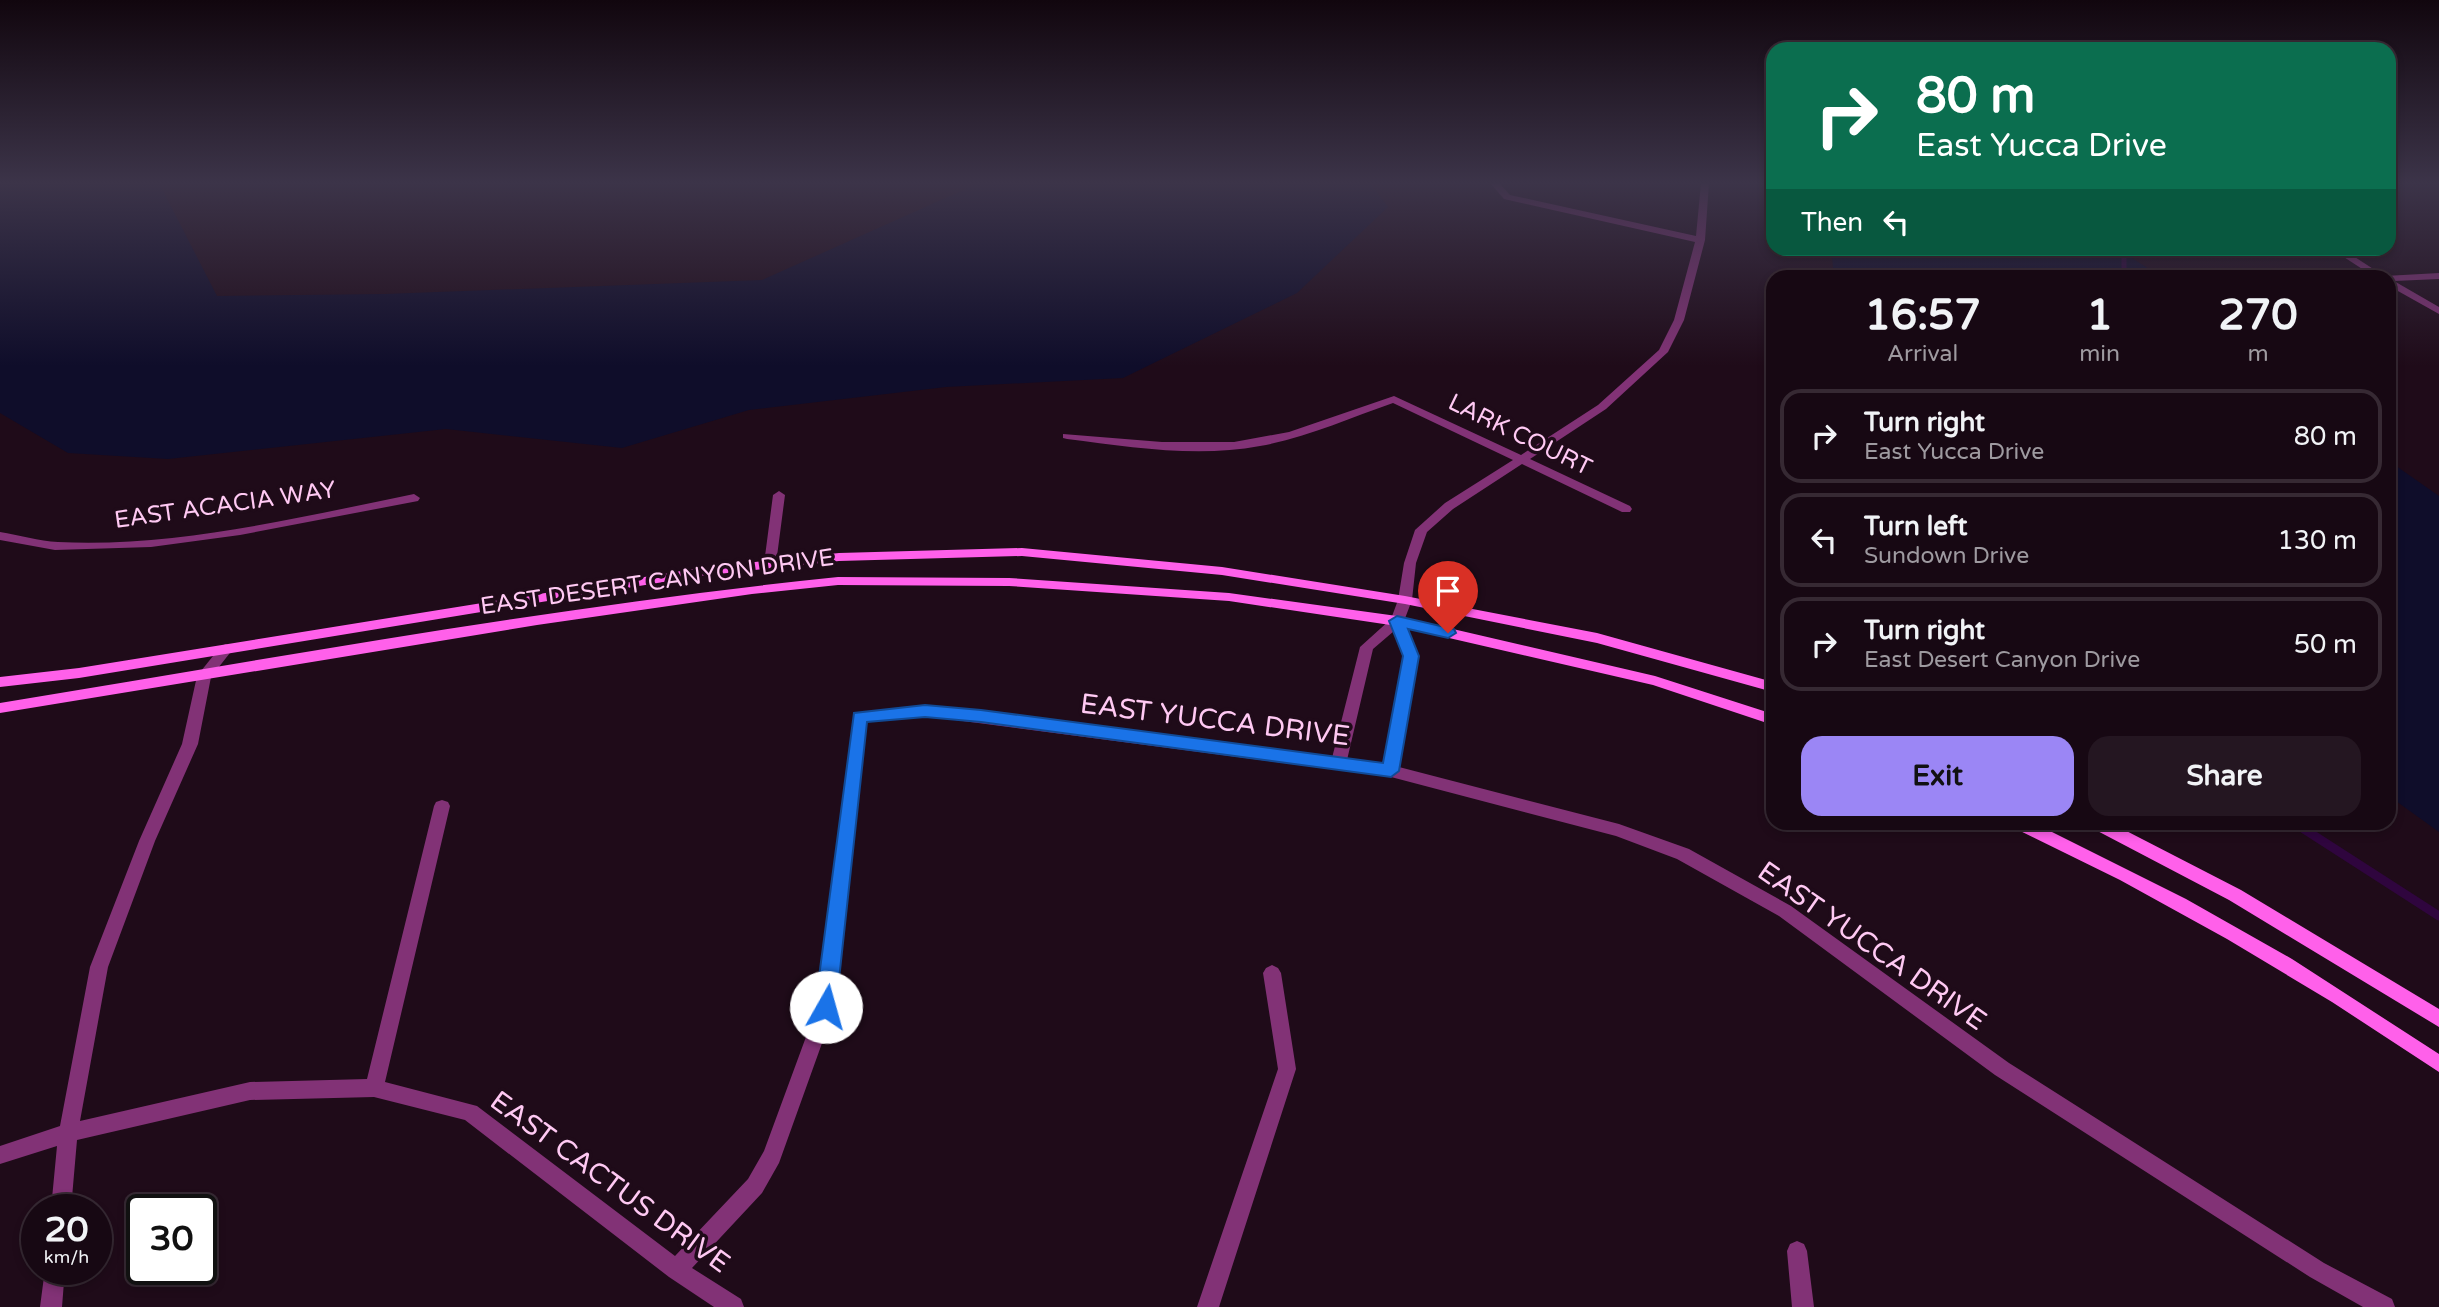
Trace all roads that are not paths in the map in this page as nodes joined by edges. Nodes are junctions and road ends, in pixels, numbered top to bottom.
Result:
1 (1699, 244) edge
2 (2347, 256) edge
3 (2369, 270) edge
4 (2439, 276) edge
5 (2396, 279) edge
6 (2396, 284) edge
7 (2439, 311) edge
8 (1067, 436) dead end
9 (1526, 459) junction
10 (779, 495) dead end
11 (414, 498) dead end
12 (1626, 509) dead end
13 (0, 536) edge
14 (770, 564) junction
15 (1405, 600) junction
16 (1397, 621) junction
17 (226, 649) junction
18 (204, 676) junction
19 (0, 682) edge
20 (1766, 685) edge
21 (0, 708) edge
22 (1766, 718) edge
23 (1338, 764) junction
24 (1391, 771) junction
25 (442, 806) dead end
26 (2033, 830) edge
27 (2109, 830) edge
28 (1272, 973) dead end
29 (2439, 1019) edge
30 (2439, 1064) edge
31 (374, 1088) junction
32 (68, 1133) junction
33 (0, 1155) edge
34 (62, 1194) edge
35 (1797, 1251) dead end
36 (676, 1270) junction
37 (53, 1285) edge
38 (51, 1307) edge
39 (733, 1307) edge
40 (1208, 1307) edge
41 (1803, 1307) edge
42 (2384, 1307) edge

1 - 9 street
2 - 3 street
4 - 5 street
6 - 7 street
8 - 9 street, LARK COURT
9 - 12 street, LARK COURT
9 - 15 street
10 - 14 street
11 - 13 street, EAST ACACIA WAY
14 - 15 street, EAST DESERT CANYON DRIVE
14 - 17 street, EAST DESERT CANYON DRIVE
15 - 16 street
15 - 20 street, EAST DESERT CANYON DRIVE
16 - 18 street, EAST DESERT CANYON DRIVE
16 - 22 street, EAST DESERT CANYON DRIVE
16 - 23 street
16 - 24 street
17 - 18 street
17 - 19 street, EAST DESERT CANYON DRIVE
18 - 21 street, EAST DESERT CANYON DRIVE
18 - 32 street
23 - 24 street, EAST YUCCA DRIVE
23 - 36 street, EAST YUCCA DRIVE
24 - 42 street, EAST YUCCA DRIVE
25 - 31 street
26 - 30 street
27 - 29 street
28 - 40 street
31 - 32 street, EAST CACTUS DRIVE
31 - 36 street, EAST CACTUS DRIVE
32 - 33 street, EAST CACTUS DRIVE
32 - 34 street
35 - 41 street
36 - 39 street, EAST CACTUS DRIVE
37 - 38 street

